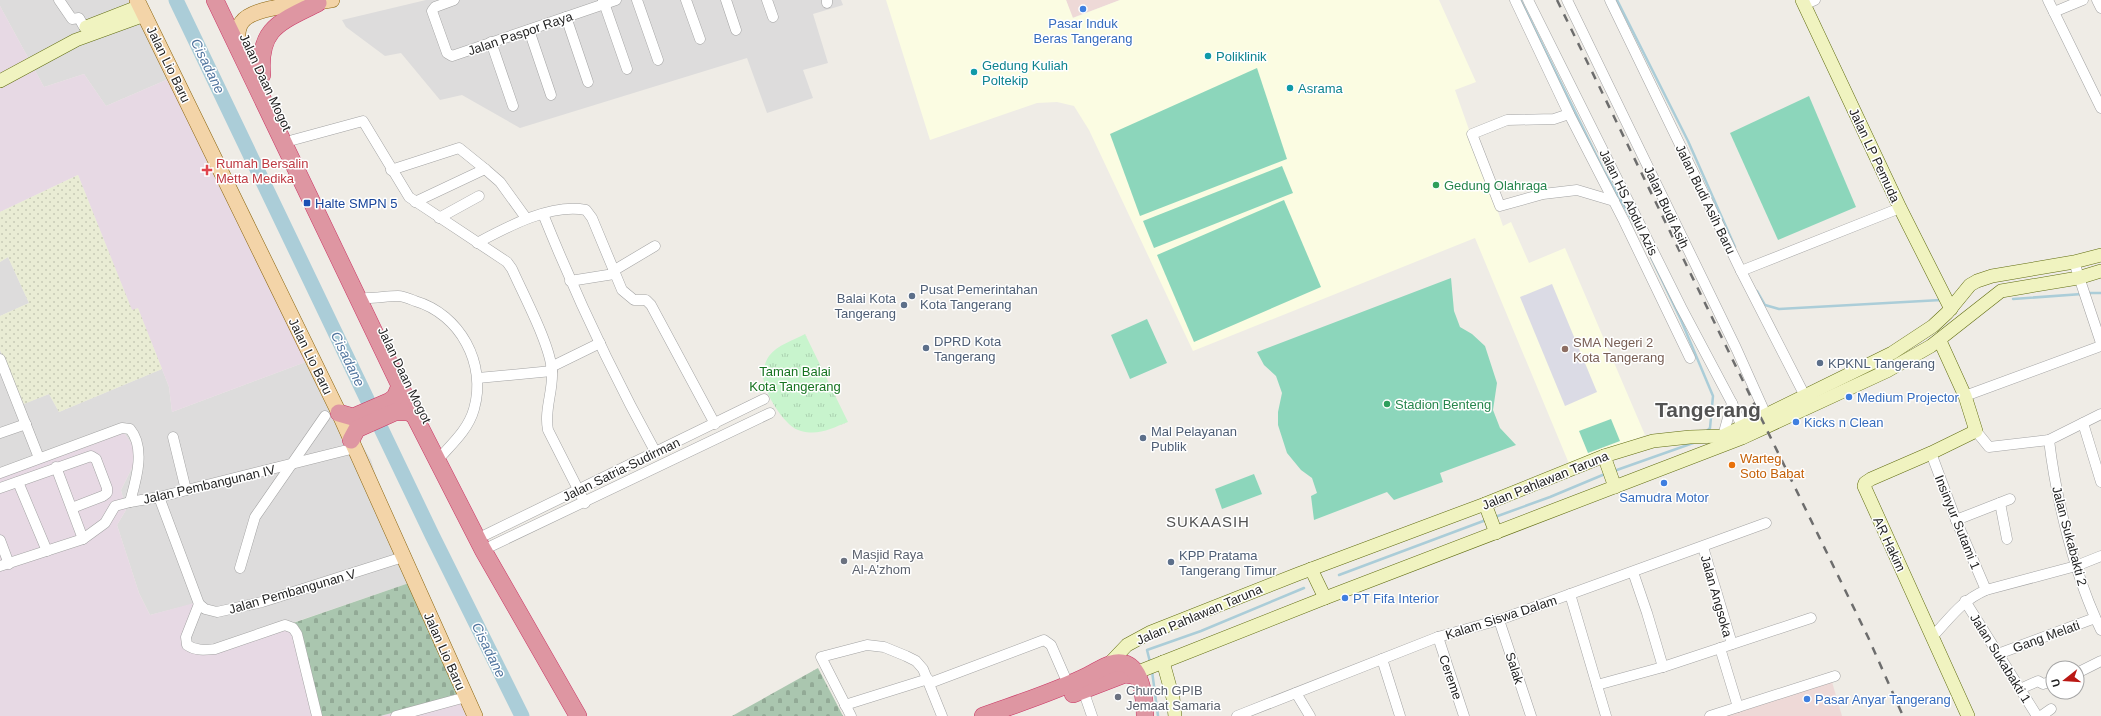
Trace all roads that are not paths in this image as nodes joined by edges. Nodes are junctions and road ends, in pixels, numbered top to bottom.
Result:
1 (59, 0) edge
2 (215, 0) edge
3 (227, 0) edge
4 (454, 0) edge
5 (616, 0) edge
6 (637, 0) edge
7 (686, 0) edge
8 (726, 0) edge
9 (768, 0) edge
10 (1567, 0) edge
11 (1610, 0) edge
12 (2048, 0) edge
13 (2083, 0) edge
14 (2097, 0) edge
15 (325, 1) edge
16 (604, 2) edge
17 (1807, 2) edge
18 (1523, 3) edge
19 (141, 7) edge
20 (2101, 8) edge
21 (2054, 12) junction
22 (566, 17) junction
23 (773, 17) dead end
24 (1530, 17) junction
25 (240, 25) junction
26 (84, 27) junction
27 (528, 30) junction
28 (736, 30) dead end
29 (700, 39) dead end
30 (491, 42) junction
31 (238, 49) junction
32 (658, 60) dead end
33 (627, 69) dead end
34 (0, 74) edge
35 (262, 75) junction
36 (0, 81) edge
37 (588, 82) dead end
38 (551, 95) dead end
39 (513, 106) dead end
40 (2101, 108) edge
41 (1569, 114) junction
42 (292, 148) junction
43 (485, 169) junction
44 (391, 170) junction
45 (479, 196) dead end
46 (1614, 201) junction
47 (415, 202) junction
48 (1900, 208) junction
49 (543, 214) junction
50 (439, 218) junction
51 (526, 218) junction
52 (1637, 218) junction
53 (1624, 221) junction
54 (477, 243) junction
55 (655, 246) dead end
56 (2101, 255) edge
57 (2074, 262) junction
58 (1745, 270) junction
59 (2101, 271) edge
60 (614, 272) junction
61 (570, 282) junction
62 (2080, 283) junction
63 (367, 298) junction
64 (1662, 301) junction
65 (1681, 307) junction
66 (1953, 307) junction
67 (1940, 341) junction
68 (2101, 343) edge
69 (600, 344) junction
70 (2101, 346) edge
71 (1690, 358) dead end
72 (1, 365) edge
73 (552, 369) junction
74 (478, 378) junction
75 (400, 386) junction
76 (1806, 396) junction
77 (1965, 396) junction
78 (764, 399) dead end
79 (1732, 403) junction
80 (392, 406) junction
81 (770, 413) dead end
82 (2101, 414) edge
83 (414, 415) junction
84 (1766, 415) junction
85 (2083, 422) junction
86 (26, 424) junction
87 (715, 424) junction
88 (347, 427) junction
89 (1742, 427) junction
90 (1976, 431) junction
91 (0, 434) edge
92 (1720, 436) junction
93 (173, 437) dead end
94 (2049, 440) junction
95 (656, 453) junction
96 (1930, 453) junction
97 (443, 454) junction
98 (39, 458) junction
99 (1605, 459) junction
100 (292, 464) junction
101 (56, 467) junction
102 (0, 473) edge
103 (18, 482) junction
104 (2101, 482) edge
105 (1614, 485) junction
106 (0, 488) edge
107 (186, 490) junction
108 (579, 490) junction
109 (159, 497) junction
110 (130, 502) junction
111 (585, 502) junction
112 (1486, 507) junction
113 (72, 508) junction
114 (1956, 520) junction
115 (1766, 523) dead end
116 (1495, 530) junction
117 (83, 539) junction
118 (2007, 539) dead end
119 (0, 540) edge
120 (484, 542) junction
121 (1703, 547) junction
122 (47, 551) junction
123 (2101, 556) edge
124 (403, 557) junction
125 (4, 565) edge
126 (2076, 566) junction
127 (240, 568) dead end
128 (1312, 569) junction
129 (1633, 572) junction
130 (1986, 590) junction
131 (1570, 594) junction
132 (1325, 598) junction
133 (1965, 601) junction
134 (198, 604) junction
135 (1811, 618) dead end
136 (2095, 618) junction
137 (1499, 620) junction
138 (2101, 630) edge
139 (1933, 636) junction
140 (1438, 637) junction
141 (1732, 644) junction
142 (1720, 648) junction
143 (1998, 654) junction
144 (1382, 659) junction
145 (2101, 661) edge
146 (1160, 663) junction
147 (1108, 665) junction
148 (1663, 667) junction
149 (2085, 669) edge
150 (1140, 673) junction
151 (1835, 676) dead end
152 (929, 681) junction
153 (2045, 683) edge
154 (1597, 684) junction
155 (1076, 687) junction
156 (2020, 689) junction
157 (1296, 692) junction
158 (466, 697) junction
159 (845, 705) junction
160 (1738, 707) junction
161 (2050, 709) dead end
162 (318, 716) edge
163 (396, 716) edge
164 (475, 716) edge
165 (578, 716) edge
166 (587, 716) edge
167 (851, 716) edge
168 (942, 716) edge
169 (984, 716) edge
170 (1012, 716) edge
171 (1092, 716) edge
172 (1145, 716) edge
173 (1175, 716) edge
174 (1237, 716) edge
175 (1310, 716) edge
176 (1400, 716) edge
177 (1464, 716) edge
178 (1531, 716) edge
179 (1606, 716) edge
180 (1710, 716) edge
181 (1968, 716) edge
182 (2037, 716) edge
183 (2041, 716) edge

1 - 26 street
2 - 31 highway, Jalan Daan Mogot
3 - 25 highway, Jalan Daan Mogot
4 - 30 street, Jalan Paspor Raya
5 - 16 street, Jalan Paspor Raya
6 - 32 street
7 - 29 street
8 - 28 street
9 - 23 street
10 - 84 street, Jalan Budi Asih
11 - 58 street, Jalan Budi Asih Baru
12 - 21 street
13 - 21 street
14 - 20 street
15 - 25 main road
15 - 35 highway
16 - 22 street, Jalan Paspor Raya
16 - 33 street
17 - 48 main road, Jalan LP Pemuda
18 - 24 street
19 - 26 main road
19 - 36 main road
19 - 88 main road, Jalan Lio Baru
21 - 40 street
22 - 27 street, Jalan Paspor Raya
22 - 37 street
24 - 41 street
24 - 52 street, Jalan HS Abdul Azis
25 - 31 main road, Jalan Daan Mogot
25 - 35 highway, Jalan Daan Mogot
26 - 34 main road
27 - 30 street, Jalan Paspor Raya
27 - 38 street
30 - 39 street
31 - 42 highway, Jalan Daan Mogot
35 - 42 highway, Jalan Daan Mogot
41 - 46 street
41 - 46 street
42 - 44 street
42 - 63 highway, Jalan Daan Mogot
42 - 75 highway, Jalan Daan Mogot
43 - 44 street
43 - 47 street
43 - 51 street
44 - 47 street
45 - 50 street
46 - 53 street
47 - 50 street
48 - 58 street
48 - 66 main road, Jalan LP Pemuda
49 - 51 street
49 - 60 street
49 - 61 street
50 - 54 street
51 - 54 street
52 - 53 street
52 - 65 street, Jalan HS Abdul Azis
53 - 64 street
54 - 73 street
55 - 60 street
56 - 57 main road, Jalan Pahlawan Taruna
57 - 62 street
57 - 66 main road, Jalan Pahlawan Taruna
58 - 76 street, Jalan Budi Asih Baru
59 - 62 main road
60 - 61 street
60 - 87 street
61 - 69 street
62 - 67 main road
62 - 68 street
63 - 74 street
63 - 97 highway, Jalan Daan Mogot
64 - 65 street
64 - 71 street
65 - 79 street, Jalan HS Abdul Azis
66 - 76 main road, Jalan Pahlawan Taruna
67 - 77 main road
67 - 105 main road
69 - 73 street
69 - 95 street
70 - 77 street
72 - 86 street
73 - 74 street
73 - 108 street
74 - 97 street
75 - 80 highway
75 - 83 highway, Jalan Daan Mogot
76 - 84 main road, Jalan Pahlawan Taruna
77 - 90 main road
78 - 87 street, Jalan Satria-Sudirman
79 - 89 street, Jalan HS Abdul Azis
79 - 92 street
80 - 83 highway
80 - 88 highway
81 - 111 street, Jalan Satria-Sudirman
82 - 85 street
83 - 120 highway, Jalan Daan Mogot
84 - 89 main road, Jalan Pahlawan Taruna
85 - 94 street
85 - 104 street
86 - 91 street
86 - 98 street
87 - 95 street, Jalan Satria-Sudirman
88 - 100 street, Jalan Pembangunan IV
88 - 100 street
88 - 124 main road, Jalan Lio Baru
89 - 92 main road, Jalan Pahlawan Taruna
90 - 94 street
90 - 96 main road, AR Hakim
92 - 99 main road, Jalan Pahlawan Taruna
93 - 107 street
94 - 126 street, Jalan Sukabakti 2
95 - 108 street, Jalan Satria-Sudirman
96 - 114 street, Insinyur Sutami 1
96 - 139 main road, AR Hakim
97 - 120 highway, Jalan Daan Mogot
98 - 102 street, Jalan Pembangunan IV
98 - 110 street, Jalan Pembangunan IV
99 - 105 main road
99 - 112 main road, Jalan Pahlawan Taruna
100 - 107 street, Jalan Pembangunan IV
100 - 127 street
101 - 103 street
101 - 113 street
101 - 113 street
103 - 106 street
103 - 122 street
105 - 116 main road
107 - 109 street, Jalan Pembangunan IV
108 - 111 street
108 - 120 street, Jalan Satria-Sudirman
109 - 110 street, Jalan Pembangunan IV
109 - 134 street
110 - 117 street
111 - 120 street, Jalan Satria-Sudirman
112 - 116 main road
112 - 128 main road, Jalan Pahlawan Taruna
113 - 117 street
114 - 118 street
114 - 130 street, Insinyur Sutami 1
115 - 121 street, Kalam Siswa Dalam
116 - 132 main road
117 - 122 street
119 - 125 street
120 - 165 highway, Jalan Daan Mogot
120 - 166 highway, Jalan Daan Mogot
121 - 129 street, Kalam Siswa Dalam
121 - 141 street, Jalan Angsoka
122 - 125 street
123 - 126 street
124 - 134 street, Jalan Pembangunan V
124 - 158 main road, Jalan Lio Baru
126 - 130 street
126 - 136 street, Jalan Sukabakti 2
128 - 132 main road
128 - 147 main road, Jalan Pahlawan Taruna
129 - 131 street, Kalam Siswa Dalam
129 - 148 street
130 - 133 street
131 - 137 street, Kalam Siswa Dalam
131 - 154 street
132 - 146 main road
133 - 139 street
133 - 143 street, Jalan Sukabakti 1
134 - 162 street
135 - 141 street
136 - 138 street, Jalan Sukabakti 2
136 - 143 street, Gang Melati
137 - 140 street, Kalam Siswa Dalam
137 - 178 street, Salak
139 - 181 main road, AR Hakim
140 - 144 street, Kalam Siswa Dalam
140 - 177 street, Cereme
141 - 142 street
142 - 148 street
142 - 160 street
143 - 156 street, Jalan Sukabakti 1
144 - 157 street, Kalam Siswa Dalam
144 - 176 street
145 - 149 street
146 - 150 main road
146 - 173 main road
147 - 150 highway
147 - 155 highway, Jalan Pahlawan Taruna
148 - 154 street
150 - 155 highway, Jalan Pahlawan Taruna
150 - 172 highway
151 - 160 street
152 - 155 street
152 - 159 street
152 - 159 street
152 - 168 street
153 - 156 street
154 - 179 street
155 - 169 highway, Jalan Pahlawan Taruna
155 - 170 highway, Jalan Pahlawan Taruna
155 - 171 street
156 - 182 street, Jalan Sukabakti 1
157 - 174 street, Kalam Siswa Dalam
157 - 175 street
158 - 163 street
158 - 164 main road, Jalan Lio Baru
159 - 167 street
160 - 180 street
161 - 183 street

